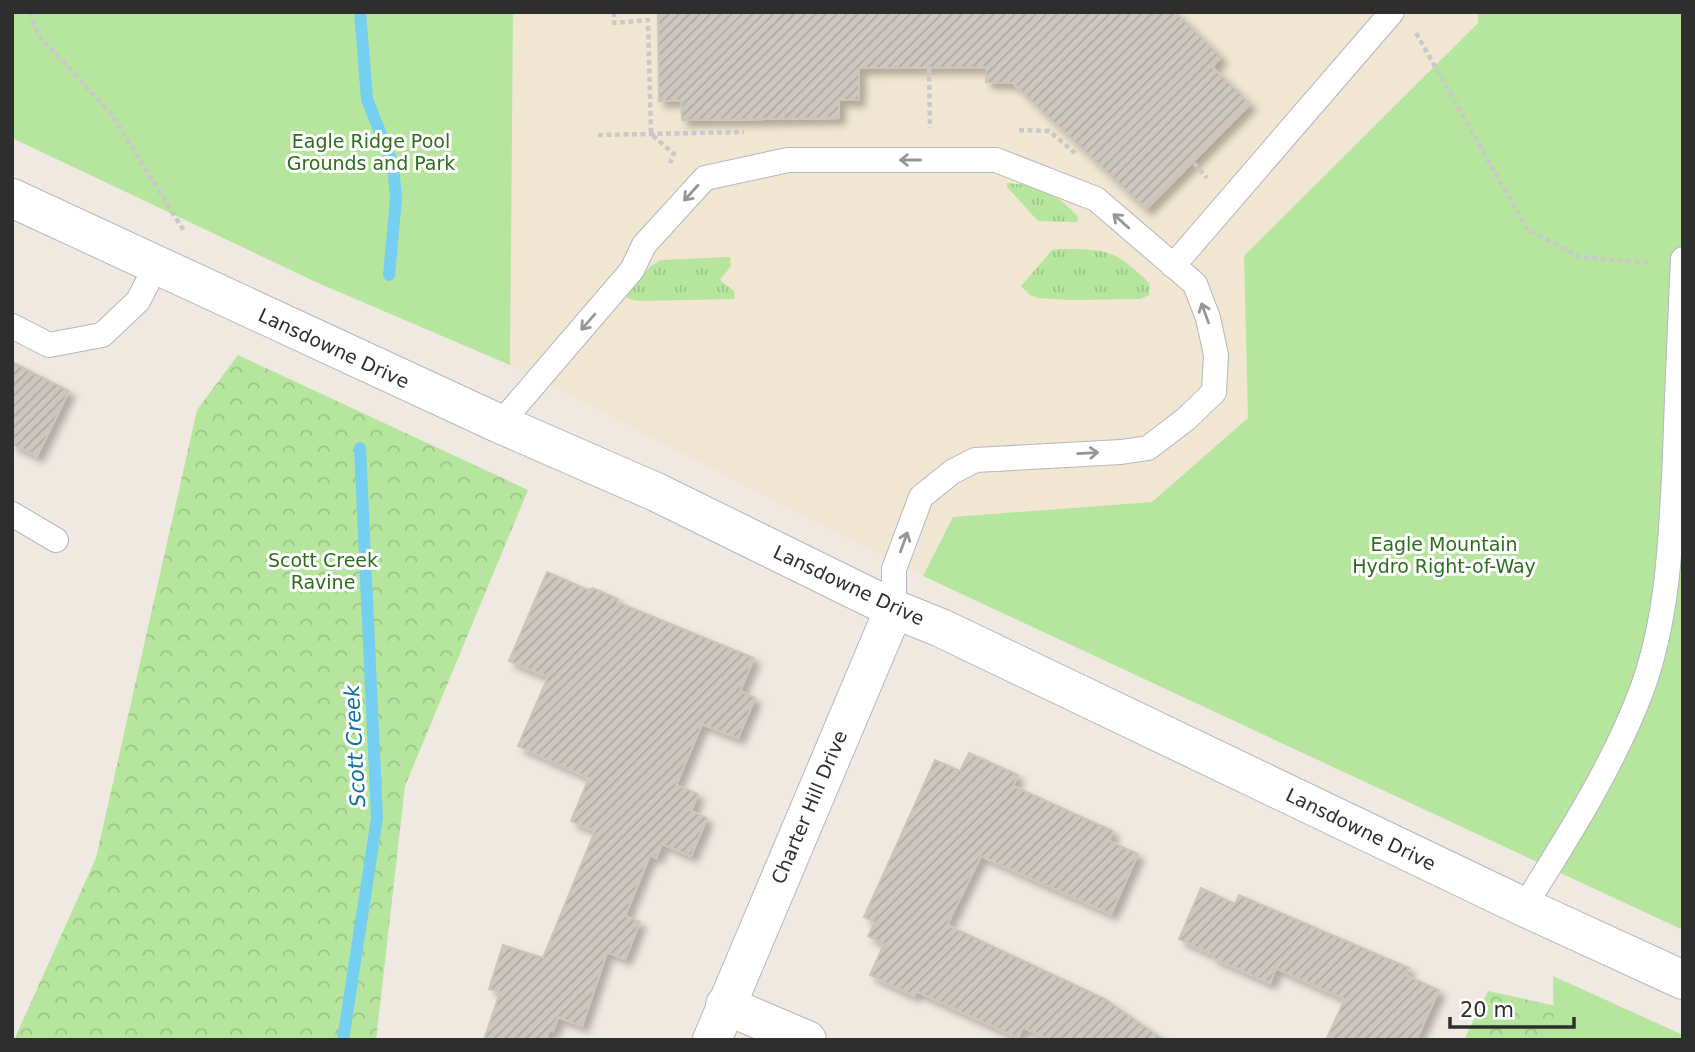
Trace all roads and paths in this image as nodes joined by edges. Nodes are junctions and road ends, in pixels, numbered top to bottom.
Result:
1 (30, 12) edge
2 (614, 12) edge
3 (647, 12) edge
4 (1392, 12) edge
5 (648, 20) junction
6 (1412, 29) dead end
7 (929, 68) dead end
8 (930, 129) dead end
9 (669, 166) dead end
10 (12, 198) edge
11 (189, 238) dead end
12 (1683, 259) edge
13 (1682, 265) edge
14 (156, 266) junction
15 (1173, 266) junction
16 (12, 326) edge
17 (500, 424) junction
18 (12, 514) edge
19 (57, 540) dead end
20 (894, 609) junction
21 (1524, 907) junction
22 (1683, 980) edge
23 (719, 1023) edge
24 (807, 1040) edge

1 - 11 path
2 - 5 path
3 - 5 path
4 - 15 lane
5 - 9 path
6 - 13 path
7 - 8 path
10 - 14 street, Lansdowne Drive
12 - 13 lane
13 - 21 lane
14 - 16 lane
14 - 17 street, Lansdowne Drive
15 -> 17 lane
20 -> 15 lane
17 - 20 street, Lansdowne Drive
18 - 19 lane
20 - 21 street, Lansdowne Drive
20 - 23 street, Charter Hill Drive
21 - 22 street, Lansdowne Drive
23 - 24 street, Charter Hill Drive

